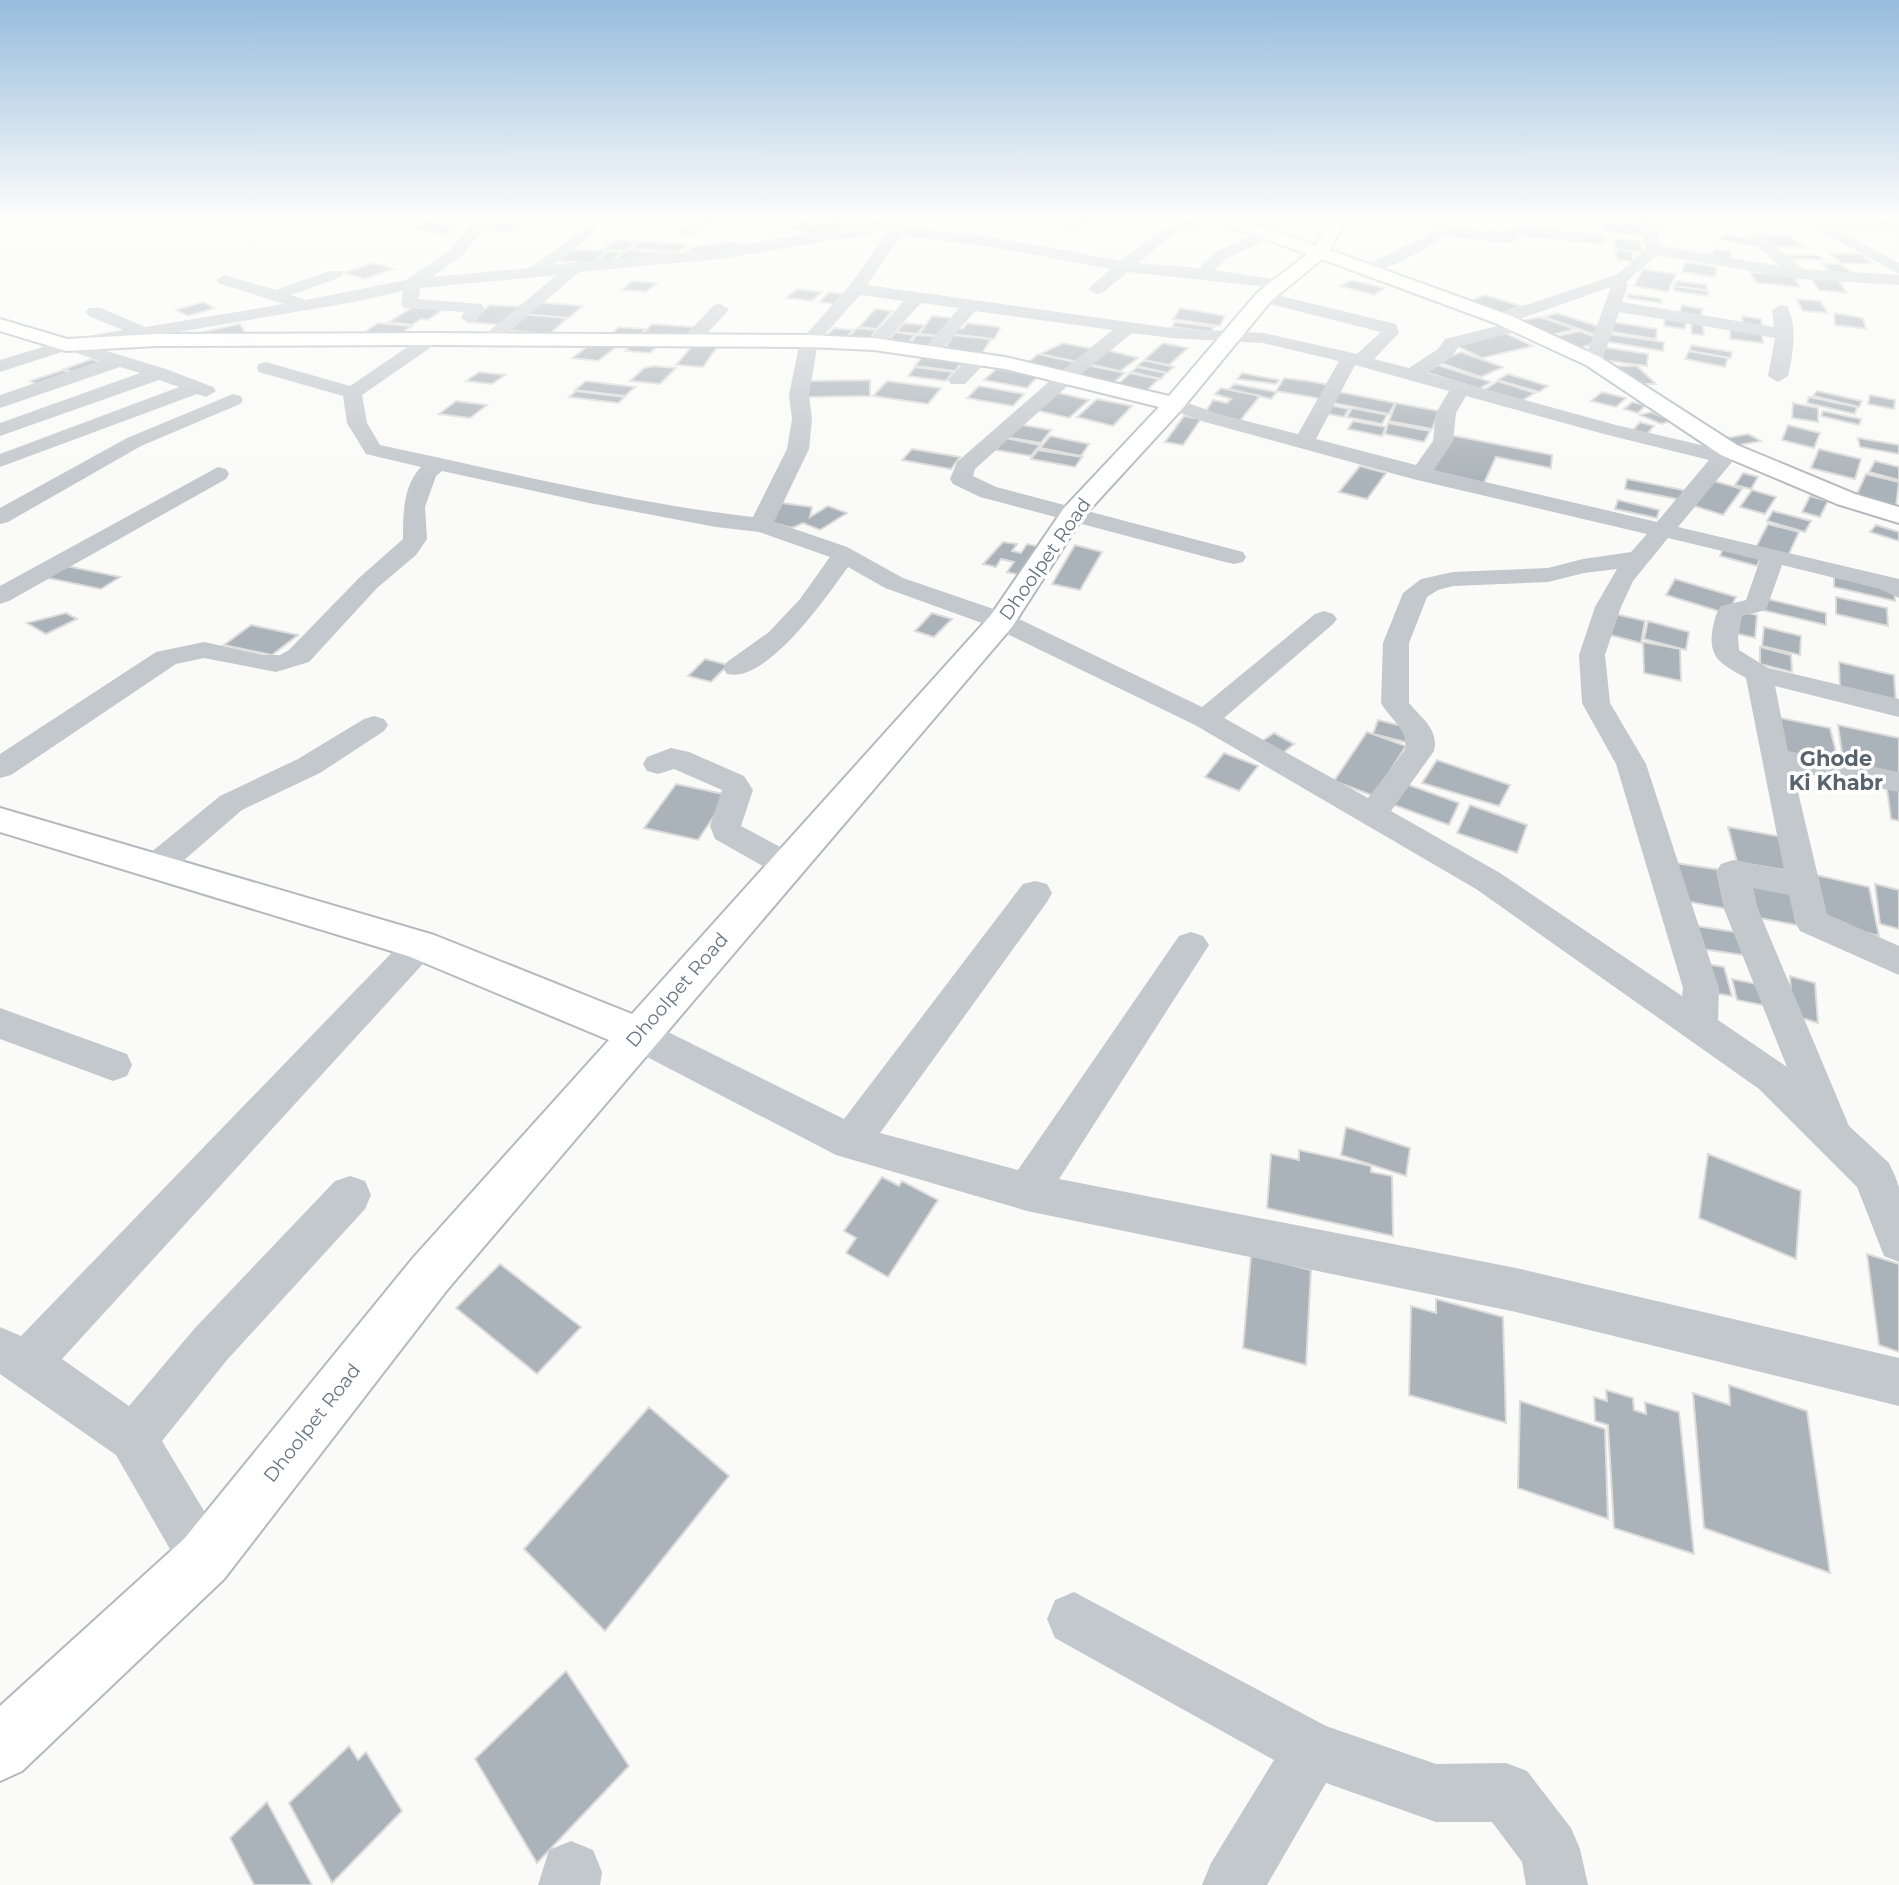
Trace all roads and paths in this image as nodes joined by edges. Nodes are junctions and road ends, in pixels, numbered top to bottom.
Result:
1 (297, 307) edge
2 (474, 307) edge
3 (528, 307) edge
4 (840, 307) edge
5 (908, 307) edge
6 (969, 307) edge
7 (992, 307) edge
8 (1256, 307) edge
9 (1322, 307) edge
10 (1468, 307) edge
11 (1549, 307) edge
12 (1614, 307) edge
13 (1620, 307) edge
14 (720, 309) dead end
15 (1781, 309) dead end
16 (95, 312) dead end
17 (470, 318) dead end
18 (1509, 323) junction
19 (0, 325) edge
20 (1128, 327) junction
21 (1785, 334) junction
22 (150, 336) junction
23 (1229, 337) junction
24 (430, 339) junction
25 (489, 340) junction
26 (809, 341) junction
27 (689, 342) junction
28 (874, 344) junction
29 (66, 345) junction
30 (931, 351) junction
31 (979, 358) junction
32 (1355, 360) junction
33 (119, 361) junction
34 (1593, 361) junction
35 (0, 366) edge
36 (266, 368) dead end
37 (159, 373) junction
38 (1412, 375) junction
39 (1068, 376) junction
40 (1778, 376) dead end
41 (958, 380) dead end
42 (196, 387) junction
43 (1460, 389) junction
44 (353, 393) junction
45 (0, 402) edge
46 (1174, 404) junction
47 (0, 430) edge
48 (1304, 442) junction
49 (1727, 454) junction
50 (0, 461) edge
51 (438, 463) junction
52 (218, 474) dead end
53 (1421, 474) junction
54 (1073, 513) junction
55 (1899, 515) edge
56 (0, 517) edge
57 (761, 525) junction
58 (1663, 528) junction
59 (844, 555) junction
60 (1773, 556) junction
61 (1234, 557) dead end
62 (1636, 559) junction
63 (1899, 590) edge
64 (0, 596) edge
65 (1324, 619) dead end
66 (1002, 621) junction
67 (737, 668) dead end
68 (1759, 674) junction
69 (1899, 708) edge
70 (1205, 719) junction
71 (374, 725) dead end
72 (1776, 758) junction
73 (658, 764) dead end
74 (0, 768) edge
75 (1899, 782) edge
76 (1372, 815) junction
77 (0, 820) edge
78 (787, 864) junction
79 (156, 866) junction
80 (1804, 886) junction
81 (1035, 893) dead end
82 (420, 945) junction
83 (1191, 946) dead end
84 (1899, 961) edge
85 (0, 1023) edge
86 (1699, 1027) junction
87 (637, 1034) junction
88 (113, 1065) dead end
89 (1835, 1136) junction
90 (850, 1142) junction
91 (1027, 1192) junction
92 (350, 1195) dead end
93 (1899, 1242) edge
94 (14, 1357) edge
95 (1899, 1382) edge
96 (133, 1438) junction
97 (204, 1559) junction
98 (1074, 1619) dead end
99 (0, 1749) edge
100 (1312, 1750) junction
101 (1233, 1885) edge
102 (1557, 1885) edge

1 - 22 street
2 - 17 street
3 - 25 street
4 - 26 street
5 - 28 street
6 - 30 street
7 - 20 street
8 - 23 street, Dhoolpet Road
9 - 32 street
10 - 18 street
11 - 18 street
12 - 34 street
13 - 21 street
14 - 27 street
15 - 21 street
16 - 22 street
18 - 34 street
18 - 38 street
19 - 29 street
20 - 23 street
20 - 39 street
21 - 40 street
22 - 24 street
22 - 29 street
23 - 32 street
23 - 46 street, Dhoolpet Road
24 - 25 street
24 - 44 street
25 - 27 street
26 - 27 street
26 - 28 street
26 - 57 street
28 - 30 street
29 - 33 street
29 - 35 street
30 - 31 street
31 - 39 street
31 - 41 street
32 - 38 street
32 - 48 street
33 - 37 street
33 - 45 street
34 - 49 street
36 - 44 street
37 - 42 street
37 - 47 street
38 - 43 street
39 - 46 street
39 - 54 street
42 - 50 street
42 - 56 street
43 - 49 street
43 - 53 street
44 - 51 street
46 - 48 street
46 - 54 street, Dhoolpet Road
48 - 53 street
49 - 55 street
49 - 58 street
51 - 57 street
51 - 74 street
52 - 64 street
53 - 58 street
54 - 61 street
54 - 66 street, Dhoolpet Road
57 - 59 street
58 - 60 street
58 - 62 street
59 - 66 street
59 - 67 street
60 - 63 street
60 - 68 street
62 - 76 street
62 - 86 street
65 - 70 street
66 - 70 street
66 - 78 street, Dhoolpet Road
68 - 69 street
68 - 72 street
70 - 76 street
71 - 79 street
72 - 75 street
72 - 80 street
73 - 78 street
76 - 86 street
77 - 79 street
78 - 87 street, Dhoolpet Road
79 - 82 street
80 - 84 street
80 - 89 street
81 - 90 street
82 - 87 street
82 - 94 street
83 - 91 street
85 - 88 street
86 - 89 street
87 - 90 street
87 - 97 street, Dhoolpet Road
89 - 93 street
90 - 91 street
91 - 95 street
92 - 96 street
94 - 96 street
96 - 97 street
97 - 99 street, Dhoolpet Road
98 - 100 street
100 - 101 street
100 - 102 street

